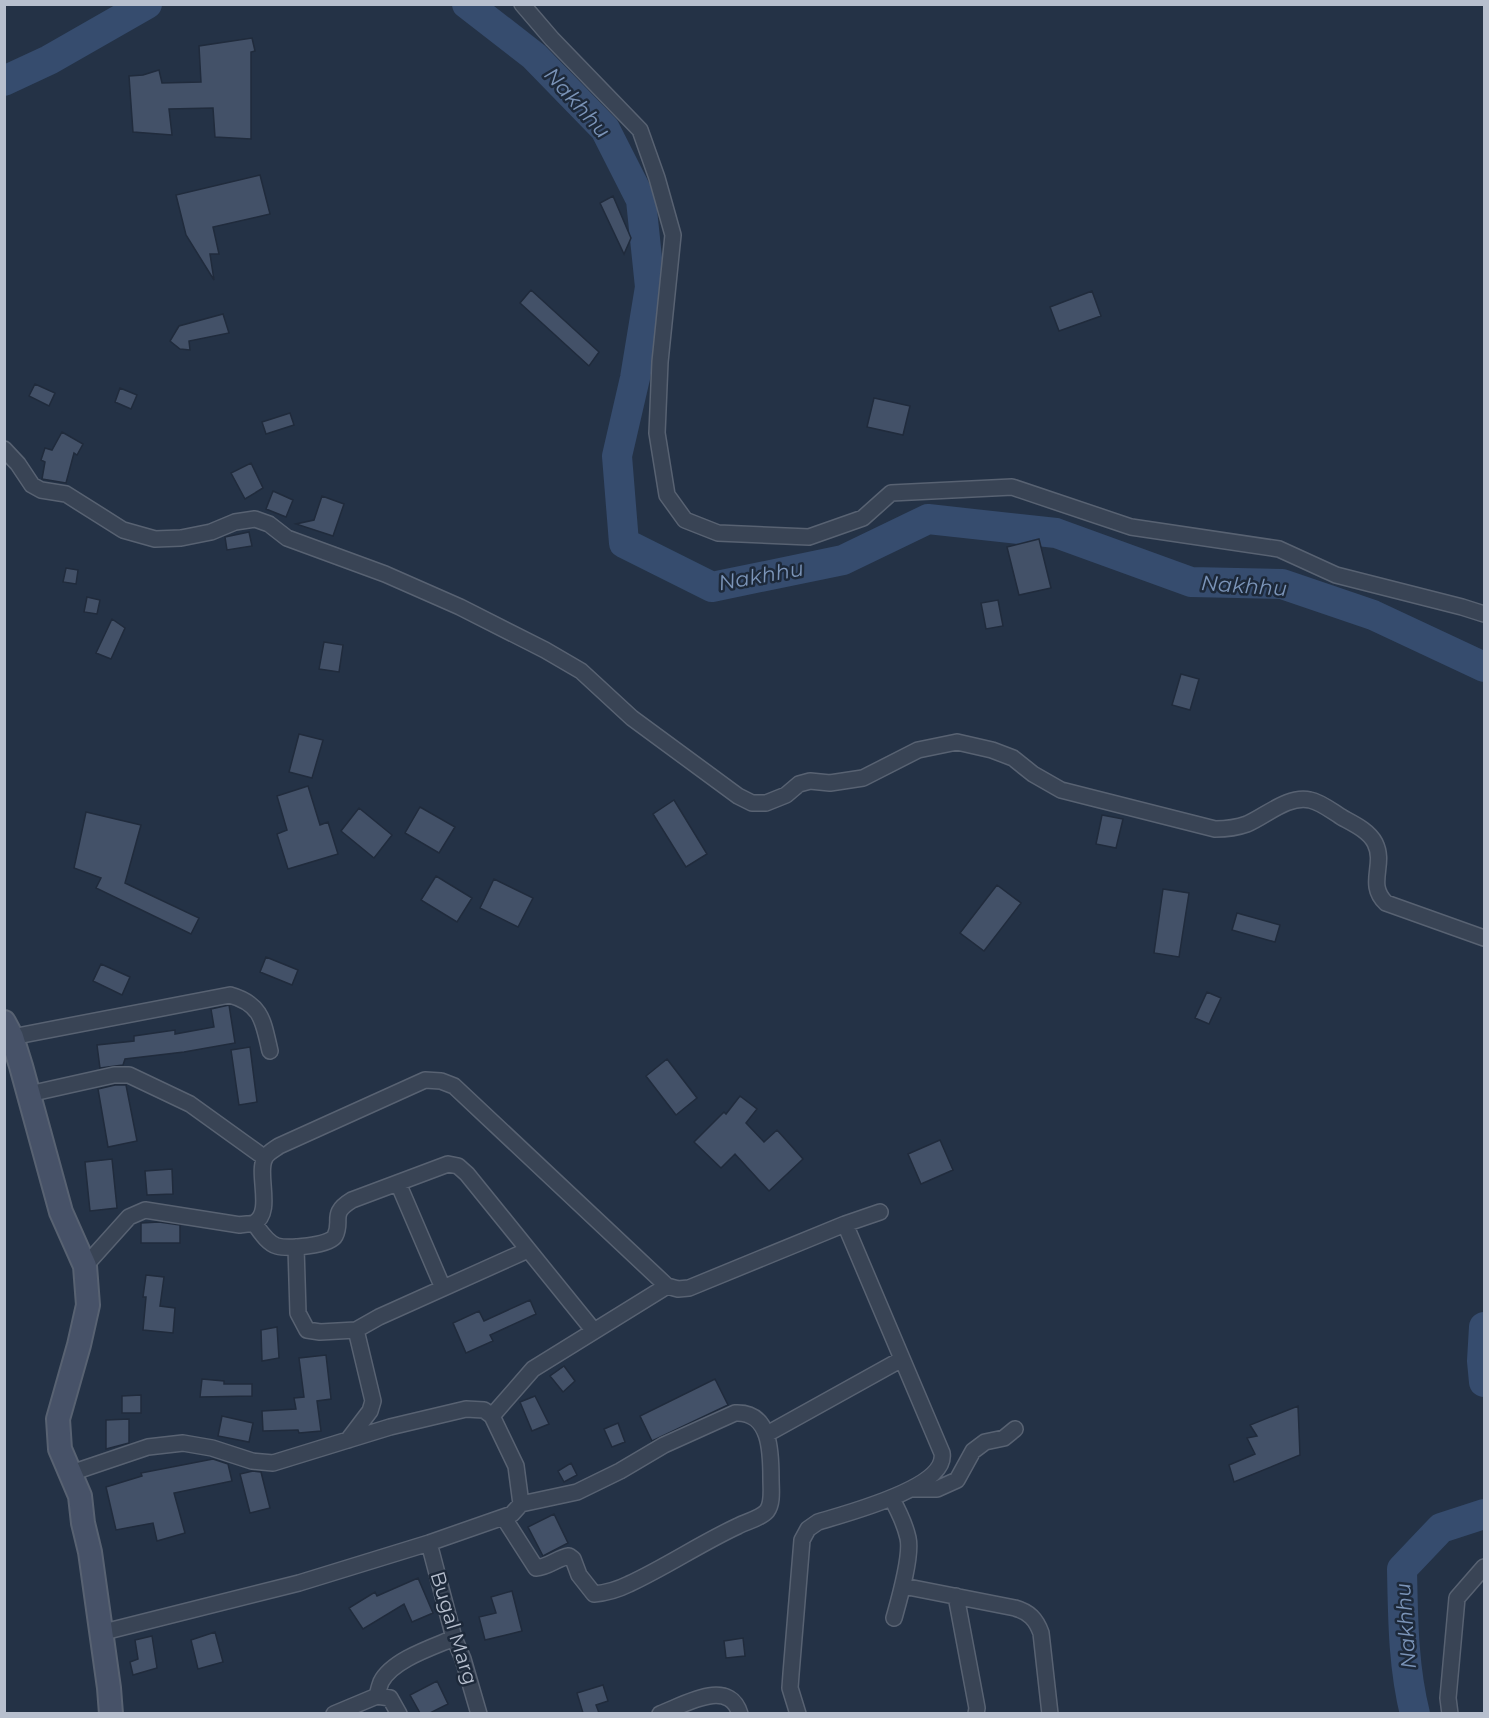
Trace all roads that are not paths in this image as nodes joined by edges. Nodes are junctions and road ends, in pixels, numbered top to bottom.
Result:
1 (522, 4) edge
2 (4, 449) edge
3 (1485, 614) edge
4 (1478, 936) edge
5 (8, 1029) edge
6 (270, 1051) dead end
7 (29, 1094) junction
8 (265, 1158) junction
9 (398, 1183) junction
10 (880, 1212) dead end
11 (254, 1223) junction
12 (845, 1224) junction
13 (296, 1247) junction
14 (528, 1250) junction
15 (85, 1266) junction
16 (667, 1286) junction
17 (443, 1288) junction
18 (356, 1330) junction
19 (594, 1331) junction
20 (902, 1359) junction
21 (492, 1416) junction
22 (1015, 1429) dead end
23 (767, 1434) junction
24 (348, 1440) junction
25 (71, 1473) junction
26 (911, 1489) junction
27 (892, 1499) junction
28 (521, 1504) junction
29 (504, 1518) junction
30 (429, 1543) junction
31 (1485, 1567) edge
32 (903, 1587) junction
33 (956, 1596) junction
34 (894, 1618) dead end
35 (100, 1634) junction
36 (454, 1638) junction
37 (377, 1696) junction
38 (111, 1713) edge
39 (334, 1713) edge
40 (399, 1713) edge
41 (479, 1713) edge
42 (660, 1713) edge
43 (740, 1713) edge
44 (798, 1713) edge
45 (976, 1713) edge
46 (1050, 1713) edge
47 (1450, 1713) edge

1 - 3 street
2 - 4 street
5 - 6 street
5 - 7 main road
7 - 8 street
7 - 15 main road
8 - 11 street
8 - 16 street
9 - 13 street
9 - 14 street
9 - 17 street
10 - 12 street
11 - 13 street
11 - 15 street
12 - 16 street
12 - 20 street
13 - 18 street
14 - 17 street
14 - 19 street
15 - 25 main road
16 - 19 street
17 - 18 street
18 - 24 street
19 - 21 street
20 - 23 street
20 - 26 street
21 - 24 street
21 - 28 street
22 - 26 street
23 - 28 street
23 - 29 street
24 - 25 street
25 - 35 main road
26 - 27 street
27 - 32 street
27 - 44 street
28 - 29 street
29 - 30 street
30 - 35 street
30 - 36 street, Bugal Marg
31 - 47 street
32 - 33 street
32 - 34 street
33 - 45 street
33 - 46 street
35 - 38 main road
36 - 37 street
36 - 41 street, Bugal Marg
37 - 39 street
37 - 40 street
42 - 43 street

